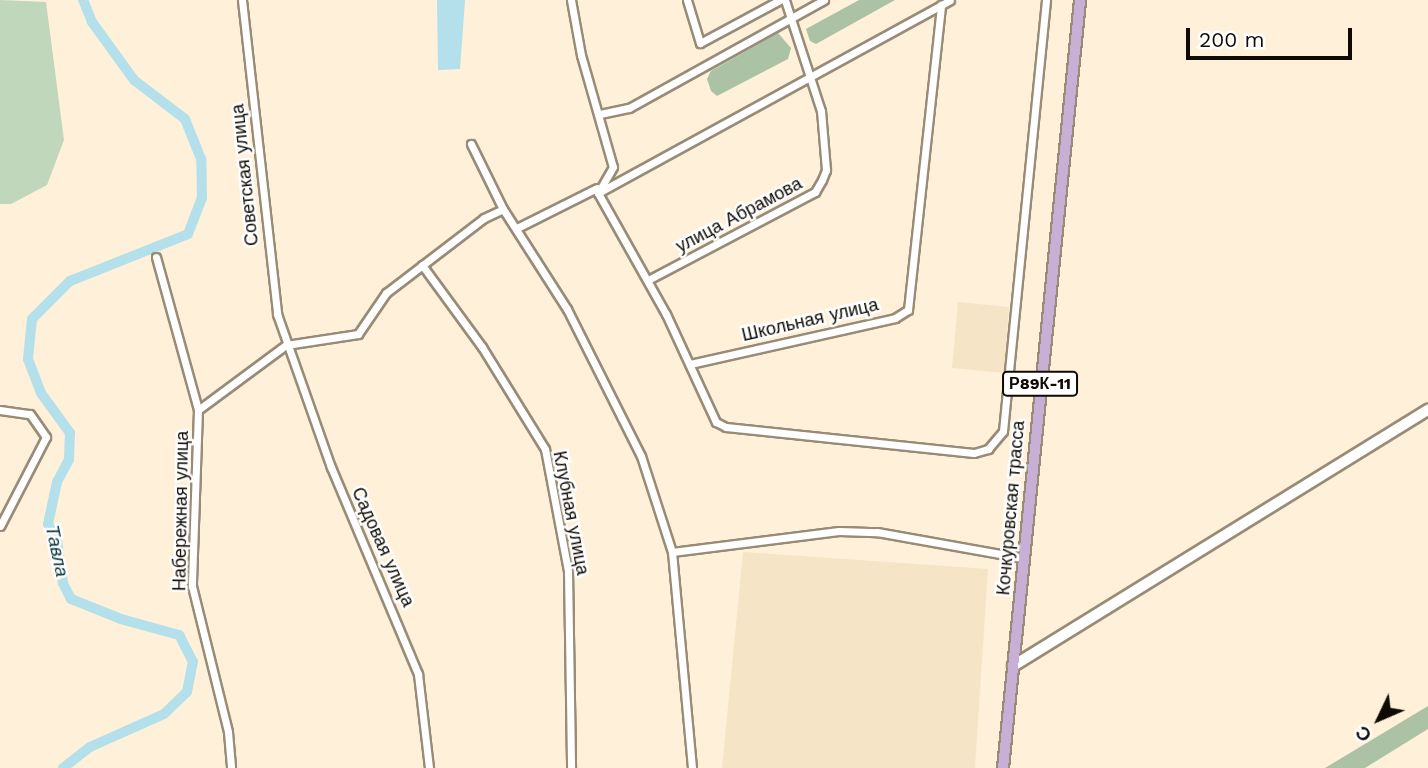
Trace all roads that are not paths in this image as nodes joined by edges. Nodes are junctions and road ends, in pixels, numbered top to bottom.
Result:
1 (242, 0) edge
2 (571, 0) edge
3 (687, 0) edge
4 (782, 0) edge
5 (824, 0) edge
6 (950, 0) edge
7 (1046, 0) edge
8 (1080, 0) edge
9 (940, 2) edge
10 (791, 18) junction
11 (810, 78) junction
12 (600, 114) junction
13 (471, 144) dead end
14 (598, 190) junction
15 (503, 209) junction
16 (517, 228) junction
17 (156, 257) dead end
18 (422, 265) junction
19 (648, 279) junction
20 (286, 345) junction
21 (690, 365) junction
22 (0, 410) edge
23 (198, 410) junction
24 (1428, 410) edge
25 (0, 526) edge
26 (672, 552) junction
27 (1023, 558) junction
28 (1013, 666) junction
29 (231, 768) edge
30 (429, 768) edge
31 (571, 768) edge
32 (692, 768) edge
33 (1003, 768) edge

1 - 20 street, Советская улица
2 - 12 street
3 - 4 street, улица Абрамова
4 - 10 street, улица Абрамова
5 - 10 street
6 - 9 street
7 - 21 street
8 - 27 main road, Кочкуровская трасса / Р89К-11
9 - 11 street
9 - 21 street, Школьная улица
10 - 11 street, улица Абрамова
10 - 12 street
11 - 14 street
11 - 19 street, улица Абрамова
12 - 14 street
13 - 15 street
14 - 16 street
14 - 19 street
15 - 16 street
15 - 18 street
16 - 26 street
17 - 23 street, Набережная улица
18 - 20 street
18 - 31 street, Клубная улица
19 - 21 street
20 - 23 street
20 - 30 street, Садовая улица
22 - 25 street
23 - 29 street, Набережная улица
24 - 28 street
26 - 27 street
26 - 32 street
27 - 28 main road, Кочкуровская трасса / Р89К-11
28 - 33 main road, Кочкуровская трасса / Р89К-11

